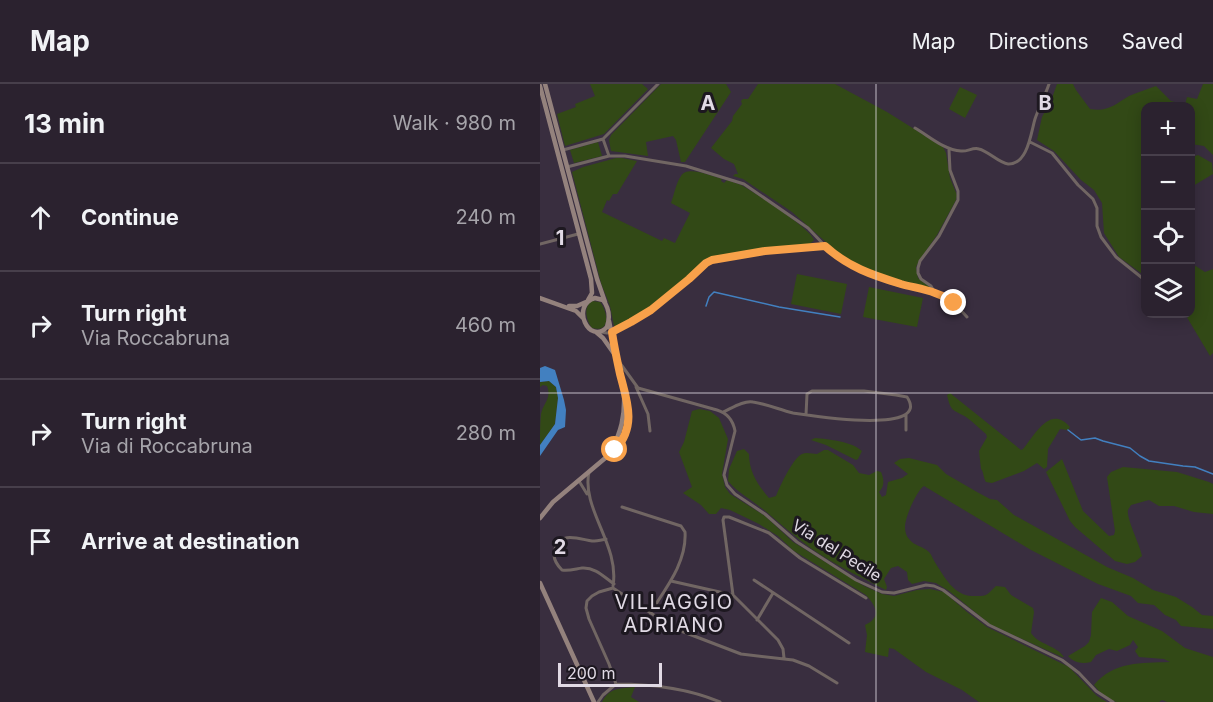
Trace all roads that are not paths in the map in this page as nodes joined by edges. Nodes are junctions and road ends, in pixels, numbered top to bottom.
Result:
1 (545, 84) edge
2 (650, 84) edge
3 (1049, 84) edge
4 (656, 85) edge
5 (540, 87) edge
6 (915, 128) dead end
7 (603, 139) junction
8 (1030, 142) junction
9 (949, 149) junction
10 (563, 150) junction
11 (609, 156) junction
12 (567, 167) junction
13 (579, 234) junction
14 (540, 244) edge
15 (825, 246) junction
16 (1141, 277) edge
17 (935, 293) junction
18 (540, 298) edge
19 (587, 301) junction
20 (605, 302) junction
21 (562, 305) junction
22 (967, 317) dead end
23 (584, 320) junction
24 (609, 321) junction
25 (598, 332) junction
26 (612, 332) junction
27 (617, 360) junction
28 (634, 382) junction
29 (723, 412) junction
30 (806, 415) junction
31 (906, 415) junction
32 (906, 430) dead end
33 (650, 431) dead end
34 (589, 472) junction
35 (579, 481) junction
36 (589, 496) junction
37 (622, 507) dead end
38 (540, 518) edge
39 (606, 539) junction
40 (671, 580) junction
41 (754, 580) dead end
42 (540, 583) edge
43 (613, 586) junction
44 (773, 592) junction
45 (733, 595) junction
46 (866, 598) dead end
47 (651, 613) junction
48 (757, 620) junction
49 (849, 642) dead end
50 (783, 658) junction
51 (837, 683) dead end
52 (616, 684) junction
53 (596, 702) edge
54 (720, 702) edge
55 (1113, 702) edge

1 - 10 main road
2 - 4 street
3 - 8 street
4 - 7 street
5 - 13 main road
6 - 9 street
7 - 10 street
7 - 11 street
8 - 9 street
8 - 16 street
9 - 17 street
10 - 12 main road
11 - 12 street
11 - 15 street
12 - 20 main road
13 - 14 street
13 - 19 main road
15 - 17 street
15 - 26 street
17 - 22 street
18 - 21 main road
19 - 20 main road
19 - 21 main road
19 - 23 main road
20 - 24 main road
21 - 23 main road
23 - 25 main road
24 - 25 main road
24 - 26 main road
25 - 26 street
25 - 27 main road
26 - 27 main road
27 - 28 street
27 - 34 main road
28 - 29 street
28 - 33 street
29 - 30 street
29 - 55 street, Via del Pecile
30 - 31 street
30 - 31 street
31 - 32 street
34 - 35 main road
34 - 36 street
35 - 36 street
35 - 38 main road
36 - 39 street
37 - 40 street
39 - 43 street
39 - 43 street
40 - 45 street
40 - 47 street
41 - 44 street
42 - 53 main road
43 - 47 street
43 - 52 street
44 - 48 street
44 - 49 street
45 - 46 street, Via del Pecile
45 - 48 street
47 - 50 street
48 - 50 street
50 - 51 street
52 - 53 street
52 - 54 street

